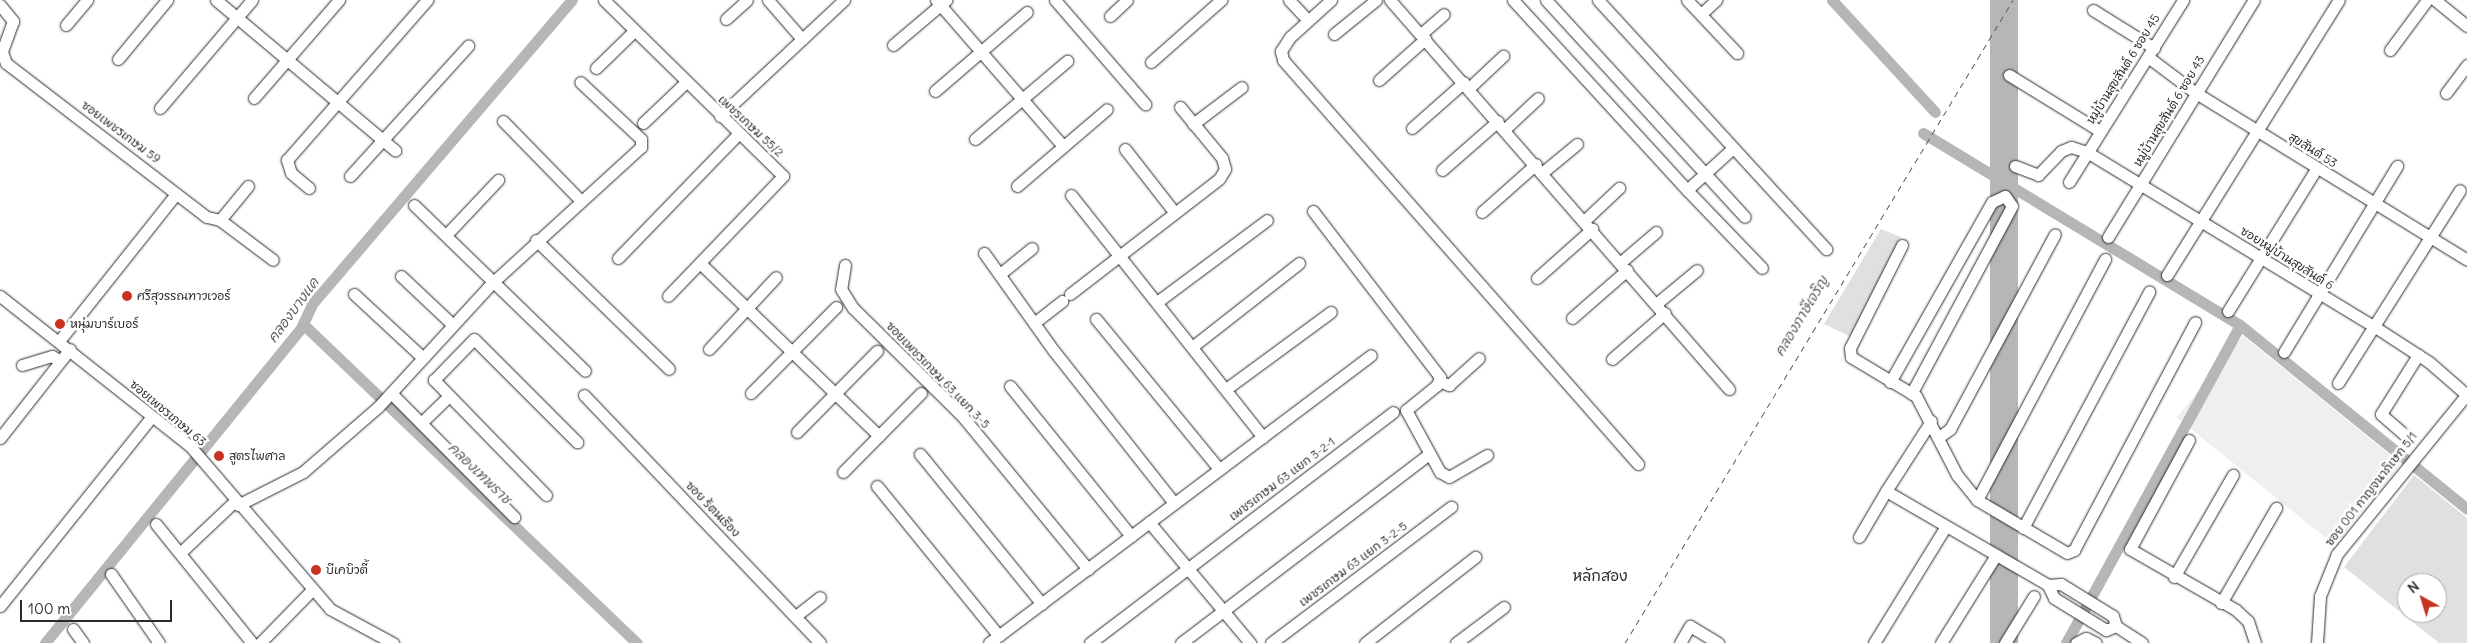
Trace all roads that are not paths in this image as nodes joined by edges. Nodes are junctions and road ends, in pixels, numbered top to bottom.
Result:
1 (87, 0) edge
2 (167, 0) edge
3 (216, 0) edge
4 (252, 0) edge
5 (339, 0) edge
6 (427, 0) edge
7 (604, 0) edge
8 (747, 0) edge
9 (768, 0) edge
10 (844, 0) edge
11 (1055, 0) edge
12 (1128, 0) edge
13 (1221, 0) edge
14 (1289, 0) edge
15 (1331, 0) edge
16 (1376, 0) edge
17 (1390, 0) edge
18 (1513, 0) edge
19 (1546, 0) edge
20 (1598, 0) edge
21 (1687, 0) edge
22 (1716, 0) edge
23 (2183, 0) edge
24 (2254, 0) edge
25 (2339, 0) edge
26 (2427, 0) edge
27 (2435, 0) edge
28 (941, 2) edge
29 (0, 5) edge
30 (2093, 10) dead end
31 (1027, 12) dead end
32 (1444, 14) dead end
33 (1701, 14) junction
34 (1110, 16) dead end
35 (236, 17) junction
36 (1305, 17) dead end
37 (726, 19) dead end
38 (66, 25) dead end
39 (2467, 26) edge
40 (633, 32) junction
41 (1334, 34) dead end
42 (1423, 36) junction
43 (802, 39) junction
44 (893, 45) dead end
45 (468, 46) dead end
46 (2390, 50) dead end
47 (981, 52) junction
48 (1737, 53) dead end
49 (2151, 53) junction
50 (1503, 56) dead end
51 (118, 59) dead end
52 (286, 59) junction
53 (1067, 61) dead end
54 (1151, 62) dead end
55 (2467, 65) edge
56 (596, 68) dead end
57 (2009, 75) dead end
58 (1379, 80) dead end
59 (580, 82) dead end
60 (685, 83) junction
61 (1466, 85) junction
62 (1242, 87) dead end
63 (935, 91) dead end
64 (2196, 93) junction
65 (2446, 93) dead end
66 (254, 98) dead end
67 (1538, 98) dead end
68 (1022, 99) junction
69 (336, 100) junction
70 (1145, 104) dead end
71 (1180, 107) dead end
72 (160, 108) dead end
73 (1107, 109) dead end
74 (720, 116) junction
75 (503, 121) dead end
76 (643, 123) dead end
77 (1193, 124) junction
78 (1501, 125) junction
79 (1412, 128) dead end
80 (2100, 131) junction
81 (2256, 131) junction
82 (738, 134) junction
83 (975, 139) dead end
84 (383, 140) junction
85 (1577, 144) dead end
86 (1063, 146) junction
87 (1732, 148) junction
88 (1125, 149) dead end
89 (395, 150) dead end
90 (2087, 152) junction
91 (2015, 166) dead end
92 (2397, 166) dead end
93 (1539, 168) junction
94 (2316, 169) junction
95 (1442, 170) dead end
96 (1704, 174) junction
97 (350, 176) dead end
98 (498, 180) dead end
99 (2069, 182) dead end
100 (2141, 185) junction
101 (248, 186) dead end
102 (1016, 186) dead end
103 (309, 188) dead end
104 (1619, 188) dead end
105 (1687, 190) junction
106 (2460, 190) dead end
107 (176, 194) junction
108 (1071, 195) dead end
109 (579, 199) junction
110 (2374, 204) junction
111 (414, 205) dead end
112 (1313, 211) dead end
113 (1482, 212) dead end
114 (1175, 213) junction
115 (1745, 217) dead end
116 (220, 220) junction
117 (1266, 220) dead end
118 (2201, 221) junction
119 (1588, 224) junction
120 (1656, 232) dead end
121 (2055, 234) dead end
122 (446, 235) junction
123 (2108, 237) dead end
124 (536, 240) junction
125 (2432, 241) junction
126 (1902, 245) dead end
127 (1032, 248) dead end
128 (1826, 249) dead end
129 (984, 253) dead end
130 (1119, 255) junction
131 (2260, 257) junction
132 (618, 258) dead end
133 (2105, 259) dead end
134 (273, 260) dead end
135 (2467, 260) edge
136 (1299, 263) dead end
137 (702, 265) junction
138 (845, 265) dead end
139 (1624, 266) junction
140 (1762, 268) dead end
141 (1697, 270) dead end
142 (1000, 274) junction
143 (2168, 275) dead end
144 (400, 276) dead end
145 (776, 277) dead end
146 (1537, 278) dead end
147 (492, 283) junction
148 (2149, 292) dead end
149 (354, 294) dead end
150 (2320, 294) junction
151 (0, 296) edge
152 (668, 296) dead end
153 (1157, 302) junction
154 (1656, 304) junction
155 (836, 306) dead end
156 (747, 308) junction
157 (2228, 311) dead end
158 (1331, 312) dead end
159 (1664, 314) junction
160 (1572, 318) dead end
161 (1096, 319) dead end
162 (2195, 322) dead end
163 (1034, 324) junction
164 (453, 325) junction
165 (2375, 327) junction
166 (59, 341) junction
167 (1192, 347) junction
168 (709, 349) dead end
169 (70, 350) junction
170 (791, 351) junction
171 (877, 351) dead end
172 (2284, 352) dead end
173 (1371, 355) dead end
174 (2418, 355) junction
175 (1479, 358) dead end
176 (1612, 359) dead end
177 (420, 361) junction
178 (60, 362) junction
179 (22, 366) dead end
180 (669, 369) dead end
181 (585, 371) dead end
182 (434, 380) junction
183 (1440, 382) junction
184 (1890, 382) junction
185 (2338, 383) dead end
186 (1010, 386) dead end
187 (1226, 389) junction
188 (1729, 389) dead end
189 (921, 392) dead end
190 (751, 393) dead end
191 (836, 394) junction
192 (1911, 394) junction
193 (2467, 394) edge
194 (584, 395) dead end
195 (389, 396) junction
196 (448, 397) junction
197 (1393, 412) dead end
198 (152, 416) junction
199 (1931, 421) junction
200 (421, 424) junction
201 (797, 432) dead end
202 (879, 436) junction
203 (1263, 436) junction
204 (2406, 436) dead end
205 (1939, 437) junction
206 (0, 438) edge
207 (2189, 440) dead end
208 (578, 442) dead end
209 (920, 454) dead end
210 (1429, 454) junction
211 (1487, 454) dead end
212 (1638, 464) dead end
213 (1219, 469) junction
214 (843, 472) dead end
215 (2233, 475) dead end
216 (877, 486) dead end
217 (1886, 491) junction
218 (546, 495) dead end
219 (1977, 500) junction
220 (237, 503) junction
221 (1174, 503) junction
222 (1451, 507) dead end
223 (2276, 508) dead end
224 (514, 517) dead end
225 (1149, 522) junction
226 (156, 524) dead end
227 (1946, 526) junction
228 (2023, 528) junction
229 (1131, 536) junction
230 (1859, 537) dead end
231 (180, 553) junction
232 (1996, 555) junction
233 (1476, 557) dead end
234 (1188, 568) junction
235 (1088, 569) junction
236 (111, 574) dead end
237 (2174, 577) junction
238 (2048, 586) junction
239 (311, 592) junction
240 (2034, 596) dead end
241 (820, 597) dead end
242 (2221, 603) junction
243 (1042, 604) junction
244 (0, 606) edge
245 (1504, 607) dead end
246 (1223, 610) junction
247 (797, 615) junction
248 (2112, 624) junction
249 (73, 629) dead end
250 (994, 639) edge
251 (83, 643) edge
252 (159, 643) edge
253 (252, 643) edge
254 (260, 643) edge
255 (392, 643) edge
256 (820, 643) edge
257 (1090, 643) edge
258 (1181, 643) edge
259 (1250, 643) edge
260 (1271, 643) edge
261 (1365, 643) edge
262 (1456, 643) edge
263 (1680, 643) edge
264 (1718, 643) edge
265 (1874, 643) edge
266 (1941, 643) edge
267 (2005, 643) edge
268 (2076, 643) edge
269 (2096, 643) edge
270 (2142, 643) edge
271 (2255, 643) edge
272 (2317, 643) edge

1 - 38 street
2 - 51 street
3 - 35 street
4 - 35 street
5 - 52 street
6 - 69 street
7 - 40 street, เพชรเกษม 55/2
8 - 37 street
9 - 43 street
10 - 43 street
11 - 70 street
12 - 34 street
13 - 54 street
14 - 36 street
15 - 212 street
16 - 41 street
17 - 42 street
18 - 105 street
19 - 96 street
20 - 87 street
21 - 33 street
22 - 33 street
23 - 49 street, หมู่บ้านสุขสันต์ 6 ซอย 45
24 - 64 street, หมู่บ้านสุขสันต์ 6 ซอย 43
25 - 81 street
26 - 46 street
27 - 39 street
28 - 44 street
28 - 47 street
29 - 107 street, ซอยเพชรเกษม 59
30 - 49 street, สุขสันต์ 53
31 - 47 street
32 - 42 street
33 - 48 street
35 - 52 street
35 - 72 street
40 - 56 street
40 - 60 street, เพชรเกษม 55/2
42 - 58 street
42 - 61 street
43 - 74 street
45 - 84 street
47 - 63 street
47 - 68 street
49 - 64 street, สุขสันต์ 53
49 - 80 street, หมู่บ้านสุขสันต์ 6 ซอย 45
50 - 61 street
52 - 66 street
52 - 69 street
53 - 68 street
55 - 65 street
57 - 80 street
59 - 109 street
60 - 74 street, เพชรเกษม 55/2
60 - 76 street
61 - 78 street
61 - 79 street
62 - 77 street
64 - 81 street, สุขสันต์ 53
64 - 100 street, หมู่บ้านสุขสันต์ 6 ซอย 43
67 - 78 street
68 - 83 street
68 - 86 street
69 - 84 street
69 - 103 street
71 - 77 street
73 - 86 street
74 - 82 street, เพชรเกษม 55/2
75 - 109 street
77 - 114 street
78 - 93 street
78 - 95 street
80 - 90 street, หมู่บ้านสุขสันต์ 6 ซอย 45
81 - 94 street, สุขสันต์ 53
81 - 118 street
82 - 132 street
82 - 137 street, เพชรเกษม 55/2
84 - 89 street
84 - 97 street
85 - 93 street
86 - 102 street
87 - 96 street
87 - 128 street
88 - 114 street
90 - 91 street
90 - 99 street, หมู่บ้านสุขสันต์ 6 ซอย 45
90 - 100 street, ซอยหมู่บ้านสุขสันต์ 6
92 - 110 street
93 - 113 street
93 - 119 street
94 - 110 street, สุขสันต์ 53
94 - 131 street
96 - 105 street
96 - 115 street
98 - 122 street
100 - 118 street, ซอยหมู่บ้านสุขสันต์ 6
100 - 123 street, หมู่บ้านสุขสันต์ 6 ซอย 43
101 - 116 street
104 - 119 street
105 - 140 street
106 - 125 street
107 - 116 street, ซอยเพชรเกษม 59
107 - 166 street
108 - 130 street
109 - 124 street
110 - 125 street, สุขสันต์ 53
110 - 150 street
111 - 122 street
112 - 183 street
114 - 130 street
116 - 134 street, ซอยเพชรเกษม 59
117 - 153 street
118 - 131 street, ซอยหมู่บ้านสุขสันต์ 6
118 - 143 street
119 - 139 street
119 - 146 street
120 - 139 street
121 - 205 street
122 - 147 street
124 - 147 street
124 - 180 street
125 - 135 street, สุขสันต์ 53
125 - 165 street
126 - 184 street
127 - 142 street
129 - 142 street
130 - 153 street
130 - 163 street
131 - 150 street, ซอยหมู่บ้านสุขสันต์ 6
131 - 157 street
133 - 219 street
136 - 167 street
137 - 152 street, เพชรเกษม 55/2
137 - 156 street
138 - 235 street, ซอยเพชรเกษม 63 แยก 3-5
139 - 154 street
139 - 160 street
141 - 154 street
142 - 163 street
144 - 164 street
145 - 156 street
147 - 164 street
147 - 181 street
148 - 228 street
149 - 177 street
150 - 165 street, ซอยหมู่บ้านสุขสันต์ 6
150 - 172 street
151 - 166 street, ซอยเพชรเกษม 63
153 - 167 street
154 - 159 street
155 - 170 street
156 - 168 street
156 - 170 street
158 - 187 street
159 - 176 street
159 - 188 street
161 - 213 street
162 - 228 street
163 - 221 street
164 - 177 street
165 - 174 street, ซอยหมู่บ้านสุขสันต์ 6
165 - 185 street
166 - 169 street, ซอยเพชรเกษม 63
167 - 187 street
169 - 178 street
169 - 198 street, ซอยเพชรเกษม 63
170 - 190 street
170 - 191 street
171 - 191 street
173 - 203 street
174 - 193 street, ซอยหมู่บ้านสุขสันต์ 6
174 - 204 street
175 - 183 street
177 - 182 street
177 - 195 street
178 - 179 street
178 - 206 street
182 - 196 street
182 - 208 street
183 - 210 street
184 - 192 street
184 - 192 street
186 - 229 street
187 - 203 street
189 - 202 street
191 - 201 street
191 - 202 street
192 - 199 street
193 - 272 street, ซอย 001 กาญจนาภิเษก 5/1
194 - 247 street, ซอย ร้ตนเรึอง
195 - 200 street
195 - 220 street
196 - 200 street
196 - 218 street
197 - 234 street, เพชรเกษม 63 แยก 3-2-1
198 - 220 street, ซอยเพชรเกษม 63
198 - 244 street
199 - 205 street
199 - 217 street
200 - 224 street
202 - 214 street
203 - 213 street
205 - 219 street
207 - 237 street
209 - 243 street
210 - 211 street
210 - 246 street
213 - 221 street
215 - 237 street
216 - 250 street
217 - 227 street
217 - 230 street
219 - 228 street
220 - 231 street
220 - 239 street, ซอยเพชรเกษม 63
221 - 225 street
222 - 260 street, เพชรเกษม 63 แยก 3-2-5
223 - 242 street
225 - 229 street
225 - 234 street
226 - 231 street
227 - 232 street
227 - 265 street
229 - 235 street
231 - 253 street
232 - 238 street
232 - 266 street
233 - 261 street
234 - 246 street
234 - 257 street, เพชรเกษม 63 แยก 3-2-1
235 - 243 street
236 - 252 street
237 - 242 street
238 - 248 street
238 - 248 street
239 - 254 street
239 - 255 street, ซอยเพชรเกษม 63
240 - 267 street
241 - 247 street
242 - 271 street
243 - 250 street
245 - 262 street
246 - 258 street
246 - 259 street
247 - 256 street, ซอย ร้ตนเรึอง
248 - 270 street
249 - 251 street
263 - 264 street
268 - 269 street

